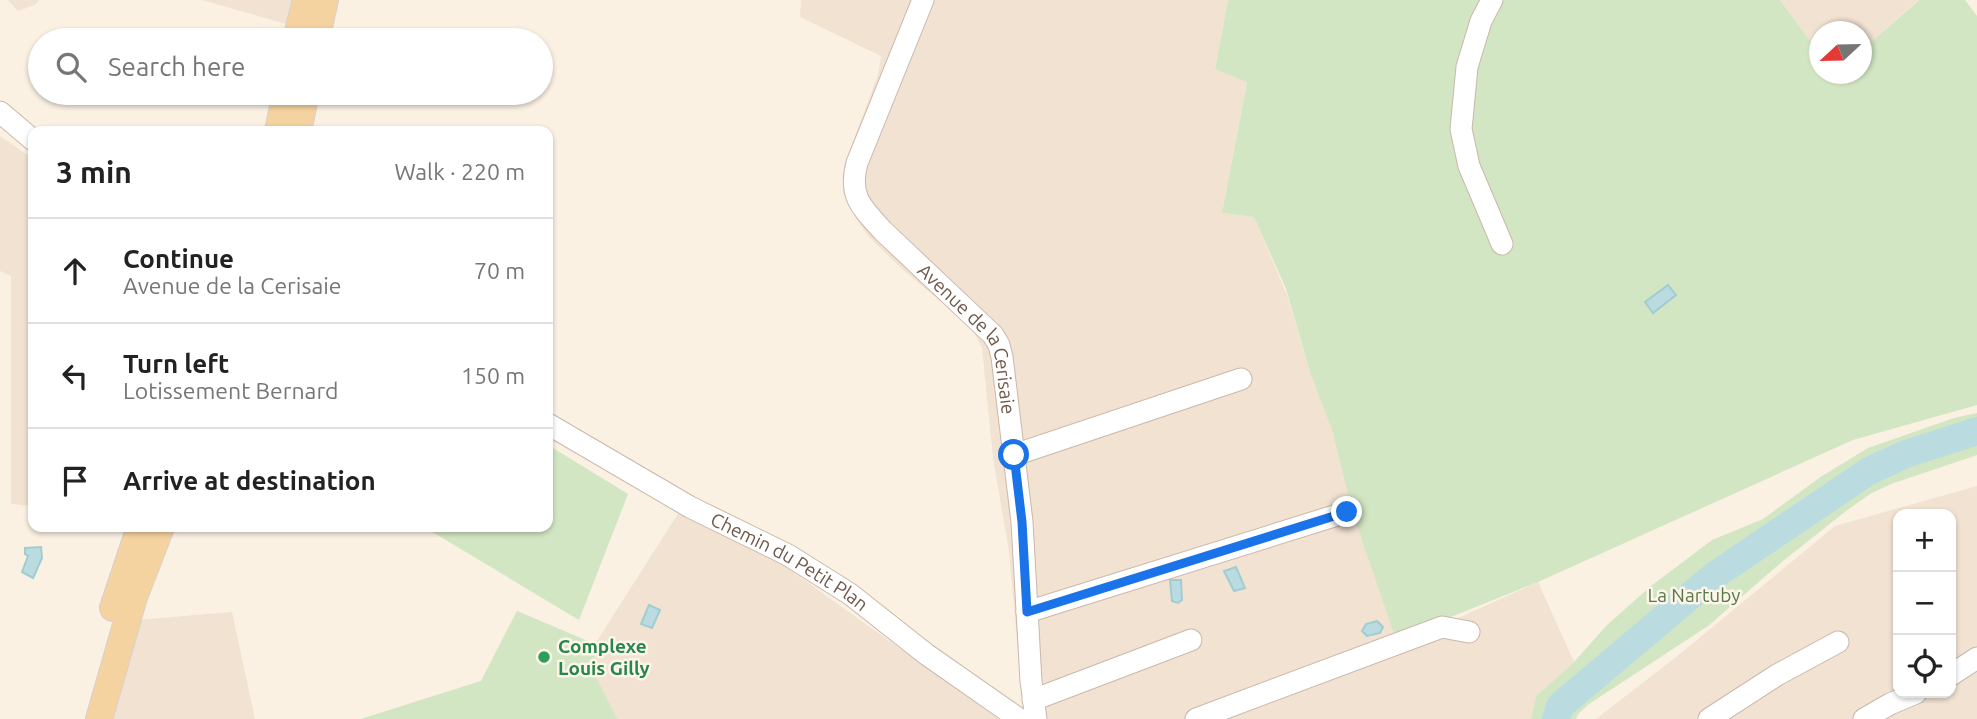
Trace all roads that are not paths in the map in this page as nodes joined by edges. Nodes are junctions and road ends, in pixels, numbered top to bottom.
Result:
1 (306, 0) edge
2 (325, 0) edge
3 (923, 0) edge
4 (1492, 0) edge
5 (299, 28) edge
6 (319, 28) edge
7 (283, 105) edge
8 (303, 105) edge
9 (0, 112) edge
10 (279, 126) edge
11 (299, 126) edge
12 (28, 136) edge
13 (1502, 244) dead end
14 (1241, 379) dead end
15 (553, 427) edge
16 (1014, 455) junction
17 (1347, 512) dead end
18 (137, 532) edge
19 (159, 532) edge
20 (1027, 612) junction
21 (1469, 632) dead end
22 (1191, 640) dead end
23 (1838, 642) dead end
24 (1977, 658) edge
25 (1956, 672) edge
26 (1904, 698) edge
27 (1034, 709) edge
28 (85, 719) edge
29 (99, 719) edge
30 (1019, 719) edge
31 (1196, 719) edge
32 (1709, 719) edge
33 (1864, 719) edge

1 - 5 main road
2 - 6 main road
3 - 16 street, Avenue de la Cerisaie
4 - 13 street
7 - 10 main road
8 - 11 main road
9 - 12 street
14 - 16 street
15 - 30 street, Chemin du Petit Plan
16 - 20 street, Avenue de la Cerisaie
17 - 20 street
18 - 28 main road
19 - 29 main road
20 - 27 street, Avenue de la Cerisaie
21 - 31 street
22 - 27 street
23 - 32 street
24 - 25 street
26 - 33 street

